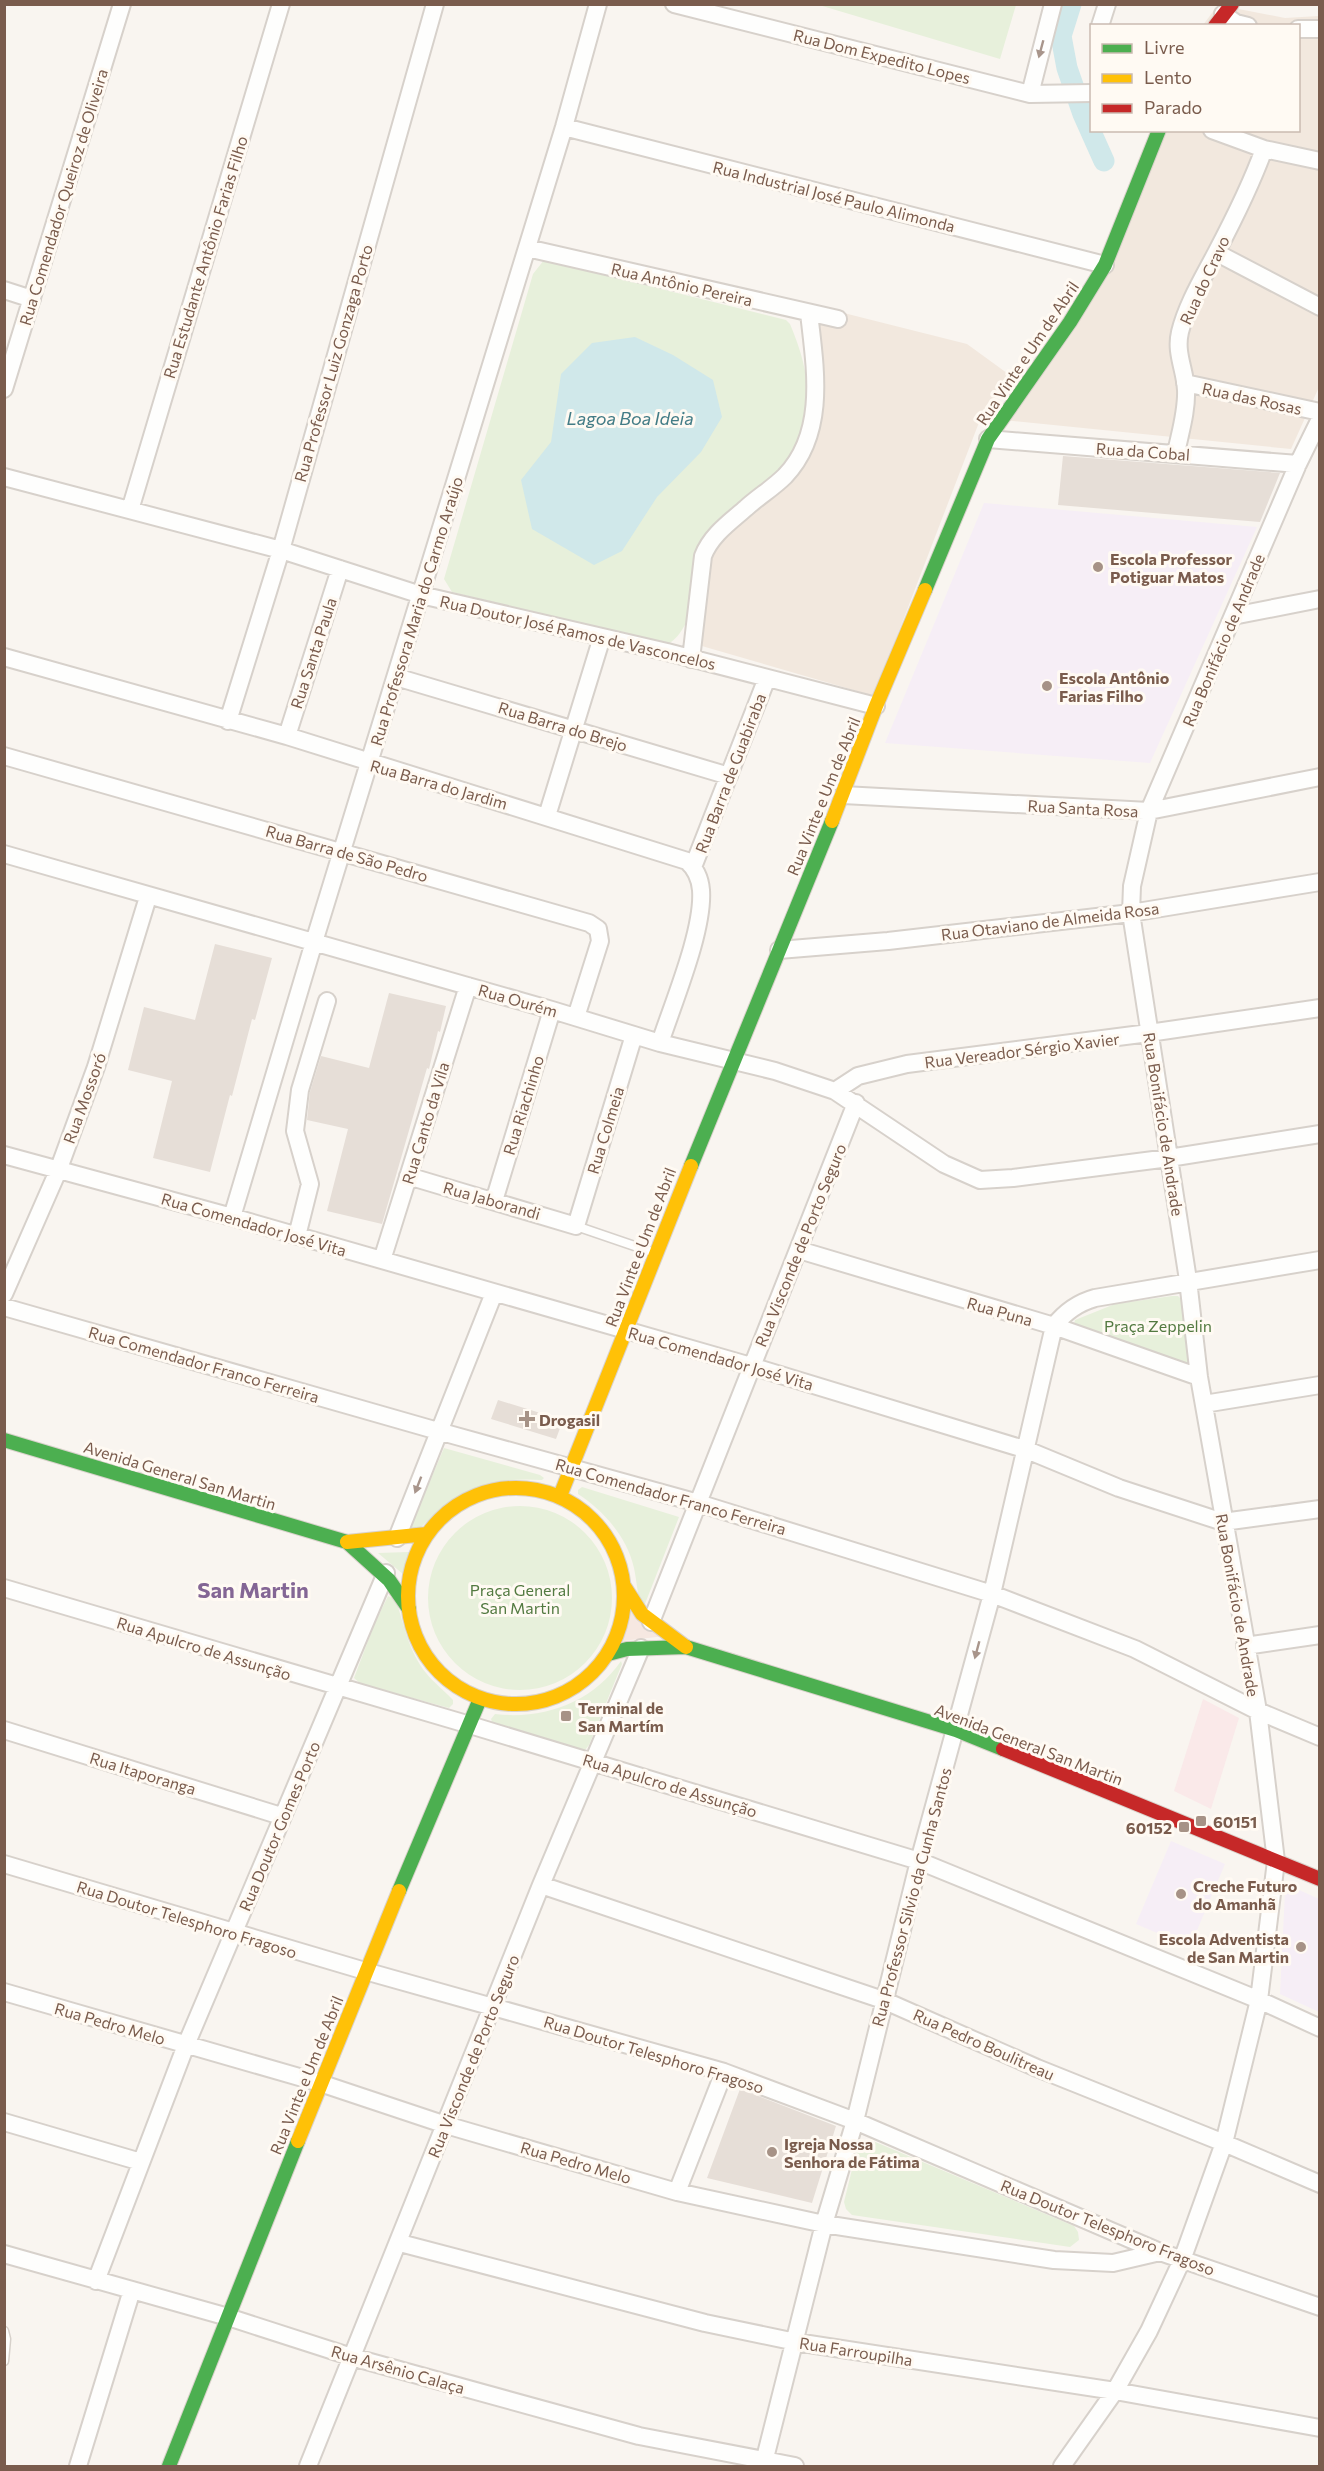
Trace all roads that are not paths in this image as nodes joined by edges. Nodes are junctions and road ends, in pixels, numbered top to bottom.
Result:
1 (122, 4) edge
2 (281, 4) edge
3 (435, 4) edge
4 (598, 4) edge
5 (1053, 4) edge
6 (1107, 4) edge
7 (676, 5) edge
8 (1223, 15) edge
9 (1101, 24) edge
10 (1242, 24) edge
11 (1300, 29) edge
12 (1320, 29) edge
13 (1089, 93) edge
14 (1030, 94) junction
15 (564, 127) junction
16 (1158, 132) edge
17 (1216, 132) edge
18 (1264, 149) junction
19 (1320, 161) edge
20 (527, 248) junction
21 (1217, 253) junction
22 (1105, 265) junction
23 (4, 290) edge
24 (32, 299) junction
25 (1320, 308) edge
26 (809, 313) junction
27 (838, 319) dead end
28 (1185, 383) junction
29 (4, 389) edge
30 (1320, 412) edge
31 (1320, 419) edge
32 (988, 439) junction
33 (1176, 453) junction
34 (1298, 464) junction
35 (4, 477) edge
36 (130, 510) junction
37 (281, 550) junction
38 (340, 569) junction
39 (421, 595) junction
40 (1320, 599) edge
41 (1233, 616) junction
42 (602, 637) junction
43 (4, 657) edge
44 (691, 659) junction
45 (396, 677) junction
46 (767, 678) junction
47 (876, 706) junction
48 (228, 721) junction
49 (575, 730) junction
50 (286, 736) junction
51 (4, 756) edge
52 (370, 764) junction
53 (729, 776) junction
54 (1320, 777) edge
55 (843, 795) junction
56 (1149, 812) junction
57 (547, 816) junction
58 (343, 852) junction
59 (4, 854) edge
60 (693, 867) junction
61 (1320, 882) edge
62 (148, 897) junction
63 (1131, 913) junction
64 (314, 942) junction
65 (779, 950) junction
66 (468, 986) junction
67 (327, 1001) dead end
68 (1320, 1008) edge
69 (552, 1010) junction
70 (576, 1017) junction
71 (1149, 1033) junction
72 (634, 1035) junction
73 (660, 1043) junction
74 (732, 1062) junction
75 (835, 1090) junction
76 (856, 1103) junction
77 (1320, 1134) edge
78 (4, 1155) edge
79 (1169, 1158) junction
80 (58, 1171) junction
81 (408, 1176) junction
82 (494, 1201) junction
83 (232, 1217) junction
84 (576, 1226) junction
85 (297, 1236) junction
86 (799, 1250) junction
87 (655, 1253) junction
88 (382, 1260) junction
89 (1320, 1260) edge
90 (1188, 1280) junction
91 (494, 1293) junction
92 (4, 1294) edge
93 (4, 1307) edge
94 (1054, 1326) junction
95 (626, 1329) junction
96 (751, 1366) junction
97 (1199, 1377) junction
98 (1320, 1385) edge
99 (1204, 1404) junction
100 (438, 1431) junction
101 (4, 1440) edge
102 (1027, 1450) junction
103 (570, 1466) junction
104 (560, 1496) junction
105 (698, 1503) junction
106 (1320, 1509) edge
107 (1223, 1522) junction
108 (427, 1534) junction
109 (397, 1538) junction
110 (347, 1542) junction
111 (386, 1573) junction
112 (624, 1586) junction
113 (4, 1588) edge
114 (992, 1594) junction
115 (409, 1609) junction
116 (651, 1622) junction
117 (1320, 1635) edge
118 (1245, 1646) junction
119 (686, 1647) junction
120 (641, 1648) junction
121 (608, 1654) junction
122 (338, 1688) junction
123 (480, 1699) junction
124 (1258, 1711) junction
125 (470, 1725) junction
126 (4, 1730) edge
127 (956, 1730) junction
128 (1320, 1737) edge
129 (593, 1761) junction
130 (281, 1816) junction
131 (919, 1861) junction
132 (1276, 1861) junction
133 (4, 1864) edge
134 (1320, 1879) edge
135 (541, 1885) junction
136 (234, 1933) junction
137 (365, 1971) junction
138 (4, 1992) edge
139 (1259, 2000) junction
140 (883, 2001) junction
141 (493, 2005) junction
142 (1320, 2028) edge
143 (186, 2045) junction
144 (724, 2072) junction
145 (320, 2083) junction
146 (855, 2121) junction
147 (4, 2122) edge
148 (446, 2125) junction
149 (1224, 2143) junction
150 (141, 2162) junction
151 (1320, 2184) edge
152 (677, 2192) junction
153 (824, 2224) junction
154 (400, 2243) junction
155 (1160, 2252) junction
156 (4, 2254) edge
157 (1182, 2260) junction
158 (96, 2281) junction
159 (132, 2290) junction
160 (1320, 2307) edge
161 (228, 2317) junction
162 (4, 2331) edge
163 (795, 2342) junction
164 (352, 2357) junction
165 (4, 2361) edge
166 (1115, 2391) junction
167 (1320, 2428) edge
168 (764, 2464) edge
169 (78, 2466) edge
170 (169, 2466) edge
171 (308, 2466) edge
172 (795, 2466) edge
173 (1062, 2466) edge

1 - 24 street, Rua Comendador Queiroz de Oliveira
2 - 36 street, Rua Estudante Antônio Farias Filho
3 - 37 street, Rua Professor Luiz Gonzaga Porto
4 - 15 street, Rua Professora Maria do Carmo Araújo
5 -> 14 street
6 - 9 street
7 - 14 street, Rua Dom Expedito Lopes
8 - 10 street
11 - 12 street
13 - 14 street, Rua Dom Expedito Lopes
15 - 20 street, Rua Professora Maria do Carmo Araújo
15 - 22 street, Rua Industrial José Paulo Alimonda
16 - 22 main road, Rua Vinte e Um de Abril
17 - 18 street
18 - 19 street
18 - 21 street, Rua do Cravo
20 - 26 street, Rua Antônio Pereira
20 - 39 street, Rua Professora Maria do Carmo Araújo
21 - 25 street
21 - 28 street, Rua do Cravo
22 - 32 main road, Rua Vinte e Um de Abril
23 - 24 street
24 - 29 street, Rua Comendador Queiroz de Oliveira
26 - 27 street, Rua Antônio Pereira
26 - 44 street, Rua Doutor José Ramos de Vasconcelos
28 - 30 street, Rua das Rosas
28 - 33 street, Rua do Cravo
31 - 34 street, Rua Bonifácio de Andrade
32 - 33 street, Rua da Cobal
32 - 47 main road, Rua Vinte e Um de Abril
33 - 34 street, Rua da Cobal
34 - 41 street, Rua Bonifácio de Andrade
35 - 36 street, Rua Doutor José Ramos de Vasconcelos
36 - 37 street, Rua Doutor José Ramos de Vasconcelos
37 - 38 street, Rua Doutor José Ramos de Vasconcelos
37 - 48 street, Rua Professor Luiz Gonzaga Porto
38 - 39 street, Rua Doutor José Ramos de Vasconcelos
38 - 50 street, Rua Santa Paula
39 - 42 street, Rua Doutor José Ramos de Vasconcelos
39 - 45 street, Rua Professora Maria do Carmo Araújo
40 - 41 street
41 - 56 street, Rua Bonifácio de Andrade
42 - 44 street, Rua Doutor José Ramos de Vasconcelos
42 - 49 street
43 - 48 street, Rua Barra do Jardim
44 - 46 street, Rua Doutor José Ramos de Vasconcelos
45 - 49 street, Rua Barra do Brejo
45 - 52 street, Rua Professora Maria do Carmo Araújo
46 - 47 street, Rua Doutor José Ramos de Vasconcelos
46 - 53 street, Rua Barra de Guabiraba
47 - 55 main road, Rua Vinte e Um de Abril
48 - 50 street, Rua Barra do Jardim
49 - 53 street, Rua Barra do Brejo
49 - 57 street
50 - 52 street, Rua Barra do Jardim
51 - 58 street, Rua Barra de São Pedro
52 - 57 street, Rua Barra do Jardim
52 - 58 street, Rua Professora Maria do Carmo Araújo
53 - 60 street, Rua Barra de Guabiraba
54 - 56 street, Rua Santa Rosa
55 - 56 street, Rua Santa Rosa
55 - 65 main road, Rua Vinte e Um de Abril
56 - 63 street, Rua Bonifácio de Andrade
57 - 60 street, Rua Barra do Jardim
58 - 64 street, Rua Professora Maria do Carmo Araújo
58 - 70 street, Rua Barra de São Pedro
59 - 62 street, Rua Ourém
60 - 73 street
61 - 63 street, Rua Otaviano de Almeida Rosa
62 - 64 street, Rua Ourém
62 - 80 street, Rua Mossoró
63 - 65 street, Rua Otaviano de Almeida Rosa
63 - 71 street, Rua Bonifácio de Andrade
64 - 66 street, Rua Ourém
64 - 83 street, Rua Professora Maria do Carmo Araújo
65 - 74 main road, Rua Vinte e Um de Abril
66 - 69 street, Rua Ourém
66 - 81 street, Rua Canto da Vila
67 - 85 street
68 - 71 street, Rua Vereador Sérgio Xavier
69 - 70 street, Rua Ourém
69 - 82 street, Rua Riachinho
70 - 72 street, Rua Ourém
71 - 75 street, Rua Vereador Sérgio Xavier
71 - 79 street, Rua Bonifácio de Andrade
72 - 73 street, Rua Ourém
72 - 84 street, Rua Colmeia
73 - 74 street, Rua Ourém
74 - 75 street, Rua Ourém
74 - 87 main road, Rua Vinte e Um de Abril
75 - 76 street, Rua Ourém
76 - 79 street, Rua Ourém
76 - 86 street, Rua Visconde de Porto Seguro
77 - 79 street, Rua Ourém
78 - 80 street, Rua Comendador José Vita
79 - 90 street, Rua Bonifácio de Andrade
80 - 83 street, Rua Comendador José Vita
80 - 92 street, Rua Mossoró
81 - 82 street, Rua Jaborandi
81 - 88 street, Rua Canto da Vila
82 - 84 street, Rua Jaborandi
83 - 85 street, Rua Comendador José Vita
84 - 87 lane
85 - 88 street, Rua Comendador José Vita
86 - 94 street, Rua Puna
86 - 96 street, Rua Visconde de Porto Seguro
87 - 95 main road, Rua Vinte e Um de Abril
88 - 91 street, Rua Comendador José Vita
89 - 90 street
90 - 94 street
90 - 97 street, Rua Bonifácio de Andrade
91 - 95 street, Rua Comendador José Vita
91 - 100 street
93 - 100 street, Rua Comendador Franco Ferreira
94 - 97 street, Rua Puna
94 - 102 street, Rua Professor Silvio da Cunha Santos
95 - 96 street, Rua Comendador José Vita
95 - 103 main road, Rua Vinte e Um de Abril
96 - 102 street, Rua Comendador José Vita
96 - 105 street, Rua Visconde de Porto Seguro
97 - 99 street, Rua Bonifácio de Andrade
98 - 99 street
99 - 107 street, Rua Bonifácio de Andrade
100 - 103 street, Rua Comendador Franco Ferreira
100 -> 109 street
101 - 110 main road, Avenida General San Martin
102 - 107 street, Rua Comendador José Vita
102 - 114 street, Rua Professor Silvio da Cunha Santos
103 - 104 main road, Rua Vinte e Um de Abril
103 - 105 street, Rua Comendador Franco Ferreira
104 - 108 main road
104 - 112 main road
105 - 114 street, Rua Comendador Franco Ferreira
105 - 116 street, Rua Visconde de Porto Seguro
106 - 107 street
107 - 118 street, Rua Bonifácio de Andrade
108 - 109 main road, Avenida General San Martin
108 - 115 main road
109 - 110 main road, Avenida General San Martin
110 - 111 main road, Avenida General San Martin
111 - 115 main road, Avenida General San Martin
111 - 122 street, Rua Doutor Gomes Porto
112 - 116 main road, Avenida General San Martin
112 - 121 main road
113 - 122 street, Rua Apulcro de Assunção
114 - 124 street, Rua Comendador Franco Ferreira
114 -> 127 street, Rua Professor Silvio da Cunha Santos
115 - 123 main road
116 - 119 main road, Avenida General San Martin
117 - 118 street
118 - 124 street, Rua Bonifácio de Andrade
119 - 120 main road, Avenida General San Martin
119 - 127 main road, Avenida General San Martin
120 - 121 main road, Avenida General San Martin
120 - 129 street, Rua Visconde de Porto Seguro
121 - 123 main road
122 - 125 street, Rua Apulcro de Assunção
122 - 130 street, Rua Doutor Gomes Porto
123 - 125 main road, Rua Vinte e Um de Abril
124 - 128 street, Rua Comendador Franco Ferreira
124 - 132 street, Rua Bonifácio de Andrade
125 - 129 street, Rua Apulcro de Assunção
125 - 137 main road, Rua Vinte e Um de Abril
126 - 130 street, Rua Itaporanga
127 - 131 street, Rua Professor Silvio da Cunha Santos
127 - 132 main road, Avenida General San Martin
129 - 131 street, Rua Apulcro de Assunção
129 - 135 street, Rua Visconde de Porto Seguro
130 - 136 street, Rua Doutor Gomes Porto
131 - 139 street, Rua Apulcro de Assunção
131 - 140 street, Rua Professor Silvio da Cunha Santos
132 - 134 main road, Avenida General San Martin
132 - 139 street, Rua Bonifácio de Andrade
133 - 136 street, Rua Doutor Telesphoro Fragoso
135 - 140 street, Rua Pedro Boulitreau
135 - 141 street, Rua Visconde de Porto Seguro
136 - 137 street, Rua Doutor Telesphoro Fragoso
136 - 143 street, Rua Doutor Gomes Porto
137 - 141 street, Rua Doutor Telesphoro Fragoso
137 - 145 main road, Rua Vinte e Um de Abril
138 - 143 street, Rua Pedro Melo
139 - 142 street, Rua Apulcro de Assunção
139 - 149 street, Rua Bonifácio de Andrade
140 - 146 street, Rua Professor Silvio da Cunha Santos
140 - 149 street, Rua Pedro Boulitreau
141 - 144 street, Rua Doutor Telesphoro Fragoso
141 - 148 street, Rua Visconde de Porto Seguro
143 - 145 street, Rua Pedro Melo
143 - 150 street, Rua Doutor Gomes Porto
144 - 146 street, Rua Doutor Telesphoro Fragoso
144 - 152 street
145 - 148 street, Rua Pedro Melo
145 - 161 main road, Rua Vinte e Um de Abril
146 - 153 street, Rua Professor Silvio da Cunha Santos
146 - 155 street, Rua Doutor Telesphoro Fragoso
147 - 150 street
148 - 152 street, Rua Pedro Melo
148 - 154 street, Rua Visconde de Porto Seguro
149 - 151 street, Rua Pedro Boulitreau
149 - 157 street, Rua Bonifácio de Andrade
150 - 158 street, Rua Doutor Gomes Porto
152 - 153 street, Rua Pedro Melo
153 - 155 street, Rua Pedro Melo
153 - 163 street, Rua Professor Silvio da Cunha Santos
154 - 163 street, Rua Farroupilha
154 - 164 street, Rua Visconde de Porto Seguro
155 - 157 street, Rua Doutor Telesphoro Fragoso
156 - 158 street, Rua Arsênio Calaça
157 - 160 street, Rua Doutor Telesphoro Fragoso
157 - 166 street, Rua Bonifácio de Andrade
158 - 159 street, Rua Arsênio Calaça
159 - 161 street, Rua Arsênio Calaça
159 - 169 street
161 - 164 street, Rua Arsênio Calaça
161 - 170 main road, Rua Vinte e Um de Abril
162 - 165 lane
163 - 166 street, Rua Farroupilha
163 - 168 street, Rua Professor Silvio da Cunha Santos
164 - 168 street, Rua Arsênio Calaça
164 - 171 street, Rua Visconde de Porto Seguro
166 - 167 street, Rua Farroupilha
166 - 173 street, Rua Bonifácio de Andrade
168 - 172 street, Rua Arsênio Calaça

